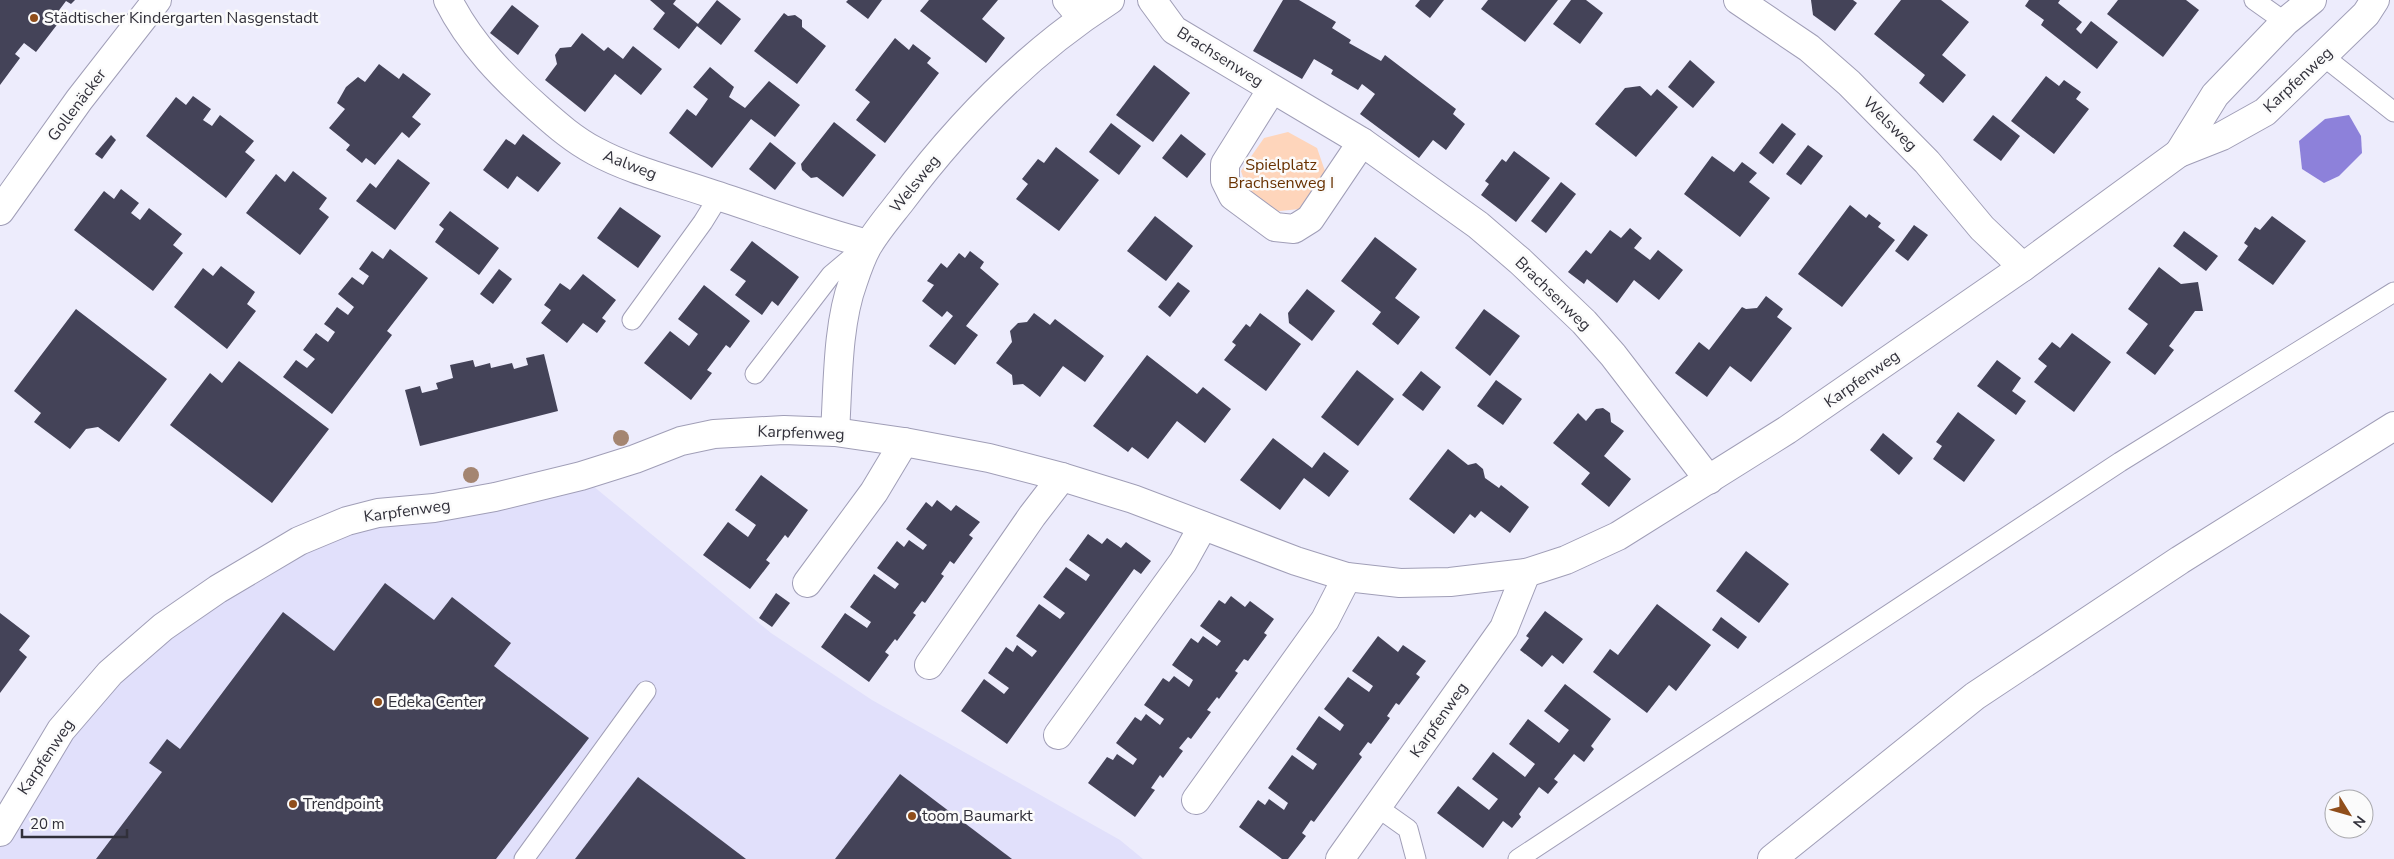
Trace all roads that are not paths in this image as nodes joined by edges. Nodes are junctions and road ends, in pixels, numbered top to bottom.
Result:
1 (157, 0) edge
2 (448, 0) edge
3 (1110, 0) edge
4 (1152, 0) edge
5 (1738, 0) edge
6 (2254, 0) edge
7 (2312, 0) edge
8 (2375, 0) edge
9 (1075, 9) edge
10 (2285, 22) junction
11 (2324, 56) junction
12 (1272, 89) junction
13 (2394, 112) edge
14 (1362, 142) junction
15 (2179, 153) junction
16 (719, 196) junction
17 (0, 211) edge
18 (868, 244) junction
19 (2023, 267) junction
20 (2394, 292) edge
21 (632, 320) dead end
22 (755, 374) dead end
23 (2394, 426) edge
24 (835, 432) junction
25 (904, 442) junction
26 (1062, 476) junction
27 (1709, 480) junction
28 (1203, 526) junction
29 (1526, 573) junction
30 (1347, 577) junction
31 (808, 583) dead end
32 (929, 665) dead end
33 (646, 691) dead end
34 (1058, 735) dead end
35 (1196, 800) dead end
36 (1377, 807) junction
37 (0, 832) edge
38 (524, 859) edge
39 (1340, 859) edge
40 (1416, 859) edge
41 (1518, 859) edge
42 (1772, 859) edge

1 - 17 street, Gollenäcker
2 - 16 street, Aalweg
3 - 9 street, Welsweg
4 - 12 street, Brachsenweg
5 - 19 street, Welsweg
6 - 10 lane
7 - 10 street, Karpfenweg
8 - 11 street, Karpfenweg
9 - 18 street, Welsweg
10 - 15 street, Karpfenweg
11 - 13 lane
11 - 15 street, Karpfenweg
12 - 14 street, Brachsenweg
12 - 14 street, Brachsenweg
14 - 27 street, Brachsenweg
15 - 19 street, Karpfenweg
16 - 18 street, Aalweg
16 - 21 lane
18 - 22 lane
18 - 24 street, Welsweg
19 - 27 street, Karpfenweg
20 - 41 lane
23 - 42 street
24 - 25 street, Karpfenweg
24 - 37 street, Karpfenweg
25 - 26 street, Karpfenweg
25 - 31 street
26 - 28 street, Karpfenweg
26 - 32 street
27 - 29 street, Karpfenweg
28 - 30 street, Karpfenweg
28 - 34 street
29 - 30 street, Karpfenweg
29 - 36 street, Karpfenweg
30 - 35 street
33 - 38 lane
36 - 39 street, Karpfenweg
36 - 40 lane

